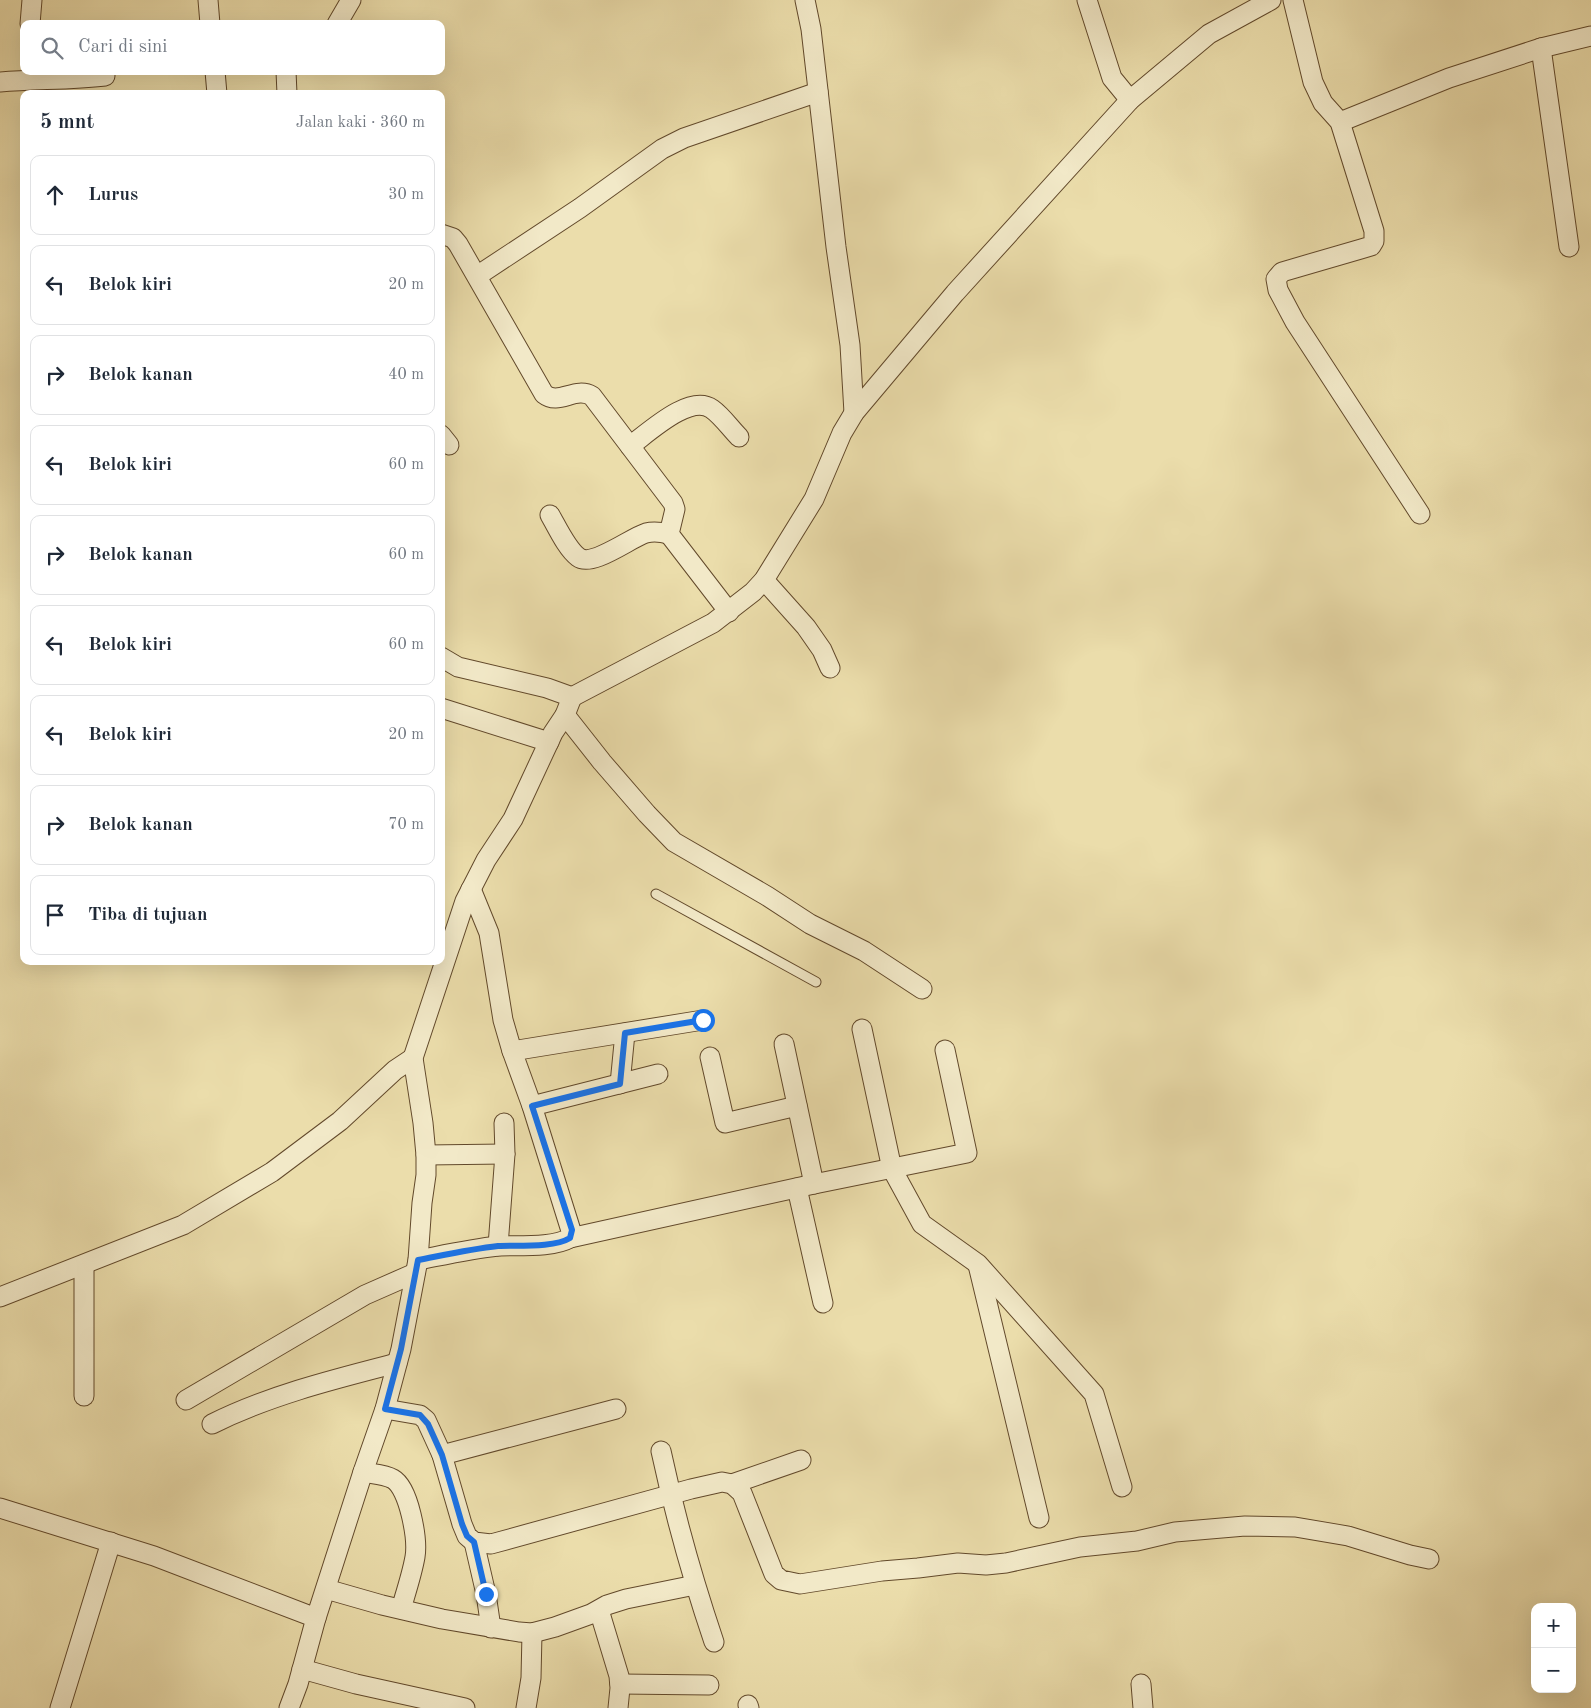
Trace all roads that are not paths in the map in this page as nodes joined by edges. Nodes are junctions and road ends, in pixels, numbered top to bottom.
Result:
1 (32, 0) edge
2 (208, 0) edge
3 (351, 0) edge
4 (805, 0) edge
5 (1087, 0) edge
6 (1270, 0) edge
7 (1293, 0) edge
8 (30, 20) edge
9 (210, 20) edge
10 (339, 20) edge
11 (1591, 36) edge
12 (1541, 48) junction
13 (215, 75) edge
14 (286, 75) edge
15 (105, 76) dead end
16 (0, 82) edge
17 (27, 82) edge
18 (217, 90) edge
19 (287, 90) edge
20 (818, 92) junction
21 (1130, 100) junction
22 (1340, 122) junction
23 (445, 235) edge
24 (1569, 247) dead end
25 (477, 276) junction
26 (854, 413) junction
27 (738, 437) dead end
28 (630, 446) junction
29 (1420, 514) dead end
30 (550, 515) dead end
31 (669, 534) junction
32 (764, 580) junction
33 (729, 612) junction
34 (445, 659) edge
35 (830, 668) dead end
36 (572, 697) junction
37 (445, 709) edge
38 (565, 715) junction
39 (549, 742) junction
40 (471, 889) junction
41 (656, 894) dead end
42 (445, 960) edge
43 (443, 965) edge
44 (816, 982) dead end
45 (922, 989) dead end
46 (703, 1020) dead end
47 (862, 1030) dead end
48 (625, 1033) junction
49 (784, 1044) dead end
50 (945, 1050) dead end
51 (512, 1051) junction
52 (710, 1057) dead end
53 (413, 1058) junction
54 (658, 1074) dead end
55 (620, 1084) junction
56 (532, 1106) junction
57 (797, 1106) junction
58 (504, 1123) dead end
59 (505, 1154) junction
60 (426, 1155) junction
61 (892, 1169) junction
62 (806, 1186) junction
63 (570, 1238) junction
64 (498, 1246) junction
65 (978, 1264) junction
66 (84, 1265) junction
67 (416, 1266) junction
68 (0, 1297) edge
69 (823, 1302) dead end
70 (397, 1363) junction
71 (84, 1396) dead end
72 (186, 1400) dead end
73 (385, 1409) junction
74 (616, 1409) dead end
75 (212, 1424) dead end
76 (661, 1451) dead end
77 (442, 1455) junction
78 (801, 1460) dead end
79 (363, 1472) junction
80 (732, 1484) junction
81 (1122, 1487) dead end
82 (671, 1495) junction
83 (0, 1508) edge
84 (1039, 1518) dead end
85 (111, 1542) junction
86 (474, 1542) junction
87 (1429, 1559) dead end
88 (695, 1585) junction
89 (326, 1589) junction
90 (401, 1609) junction
91 (599, 1610) junction
92 (316, 1618) junction
93 (491, 1628) junction
94 (532, 1633) junction
95 (714, 1642) dead end
96 (302, 1669) junction
97 (620, 1684) junction
98 (1141, 1684) dead end
99 (708, 1685) dead end
100 (60, 1708) edge
101 (289, 1708) edge
102 (465, 1708) edge
103 (526, 1708) edge
104 (618, 1708) edge
105 (1143, 1708) edge

1 - 8 street
2 - 9 street
3 - 10 street
4 - 20 street
5 - 21 street
6 - 21 street
7 - 22 street
11 - 12 street
12 - 22 street
12 - 24 street
13 - 18 street
14 - 19 street
15 - 17 street
16 - 17 street
20 - 25 street
20 - 26 street
21 - 26 street
22 - 29 street
23 - 25 street
25 - 28 street
26 - 32 street
27 - 28 street
28 - 31 street
30 - 31 street
31 - 33 street
32 - 33 street
32 - 35 street
33 - 36 street
34 - 36 street
36 - 38 street
37 - 39 street
38 - 39 street
38 - 45 street
39 - 40 street
40 - 42 street
40 - 51 street
41 - 44 lane
43 - 53 street
46 - 48 street
47 - 61 street
48 - 51 street
48 - 55 street
49 - 57 street
50 - 61 street
51 - 56 street
52 - 57 street
53 - 60 street
53 - 66 street
54 - 55 street
55 - 56 street
56 - 63 street
57 - 62 street
58 - 59 street
59 - 60 street
59 - 64 street
60 - 67 street
61 - 62 street
61 - 65 street
62 - 63 street
62 - 69 street
63 - 64 street
64 - 67 street
65 - 81 street
65 - 84 street
66 - 68 street
66 - 71 street
67 - 70 street
67 - 72 street
70 - 73 street
70 - 75 street
73 - 77 street
73 - 79 street
74 - 77 street
76 - 82 street
77 - 86 street
78 - 80 street
79 - 89 street
79 - 90 street
80 - 82 street
80 - 87 street
82 - 86 street
82 - 88 street
83 - 85 street
85 - 92 street
85 - 100 street
86 - 93 street
88 - 91 street
88 - 95 street
89 - 90 street
89 - 92 street
90 - 93 street
91 - 94 street
91 - 97 street
92 - 96 street
93 - 94 street
94 - 103 street
96 - 101 street
96 - 102 street
97 - 99 street
97 - 104 street
98 - 105 street

